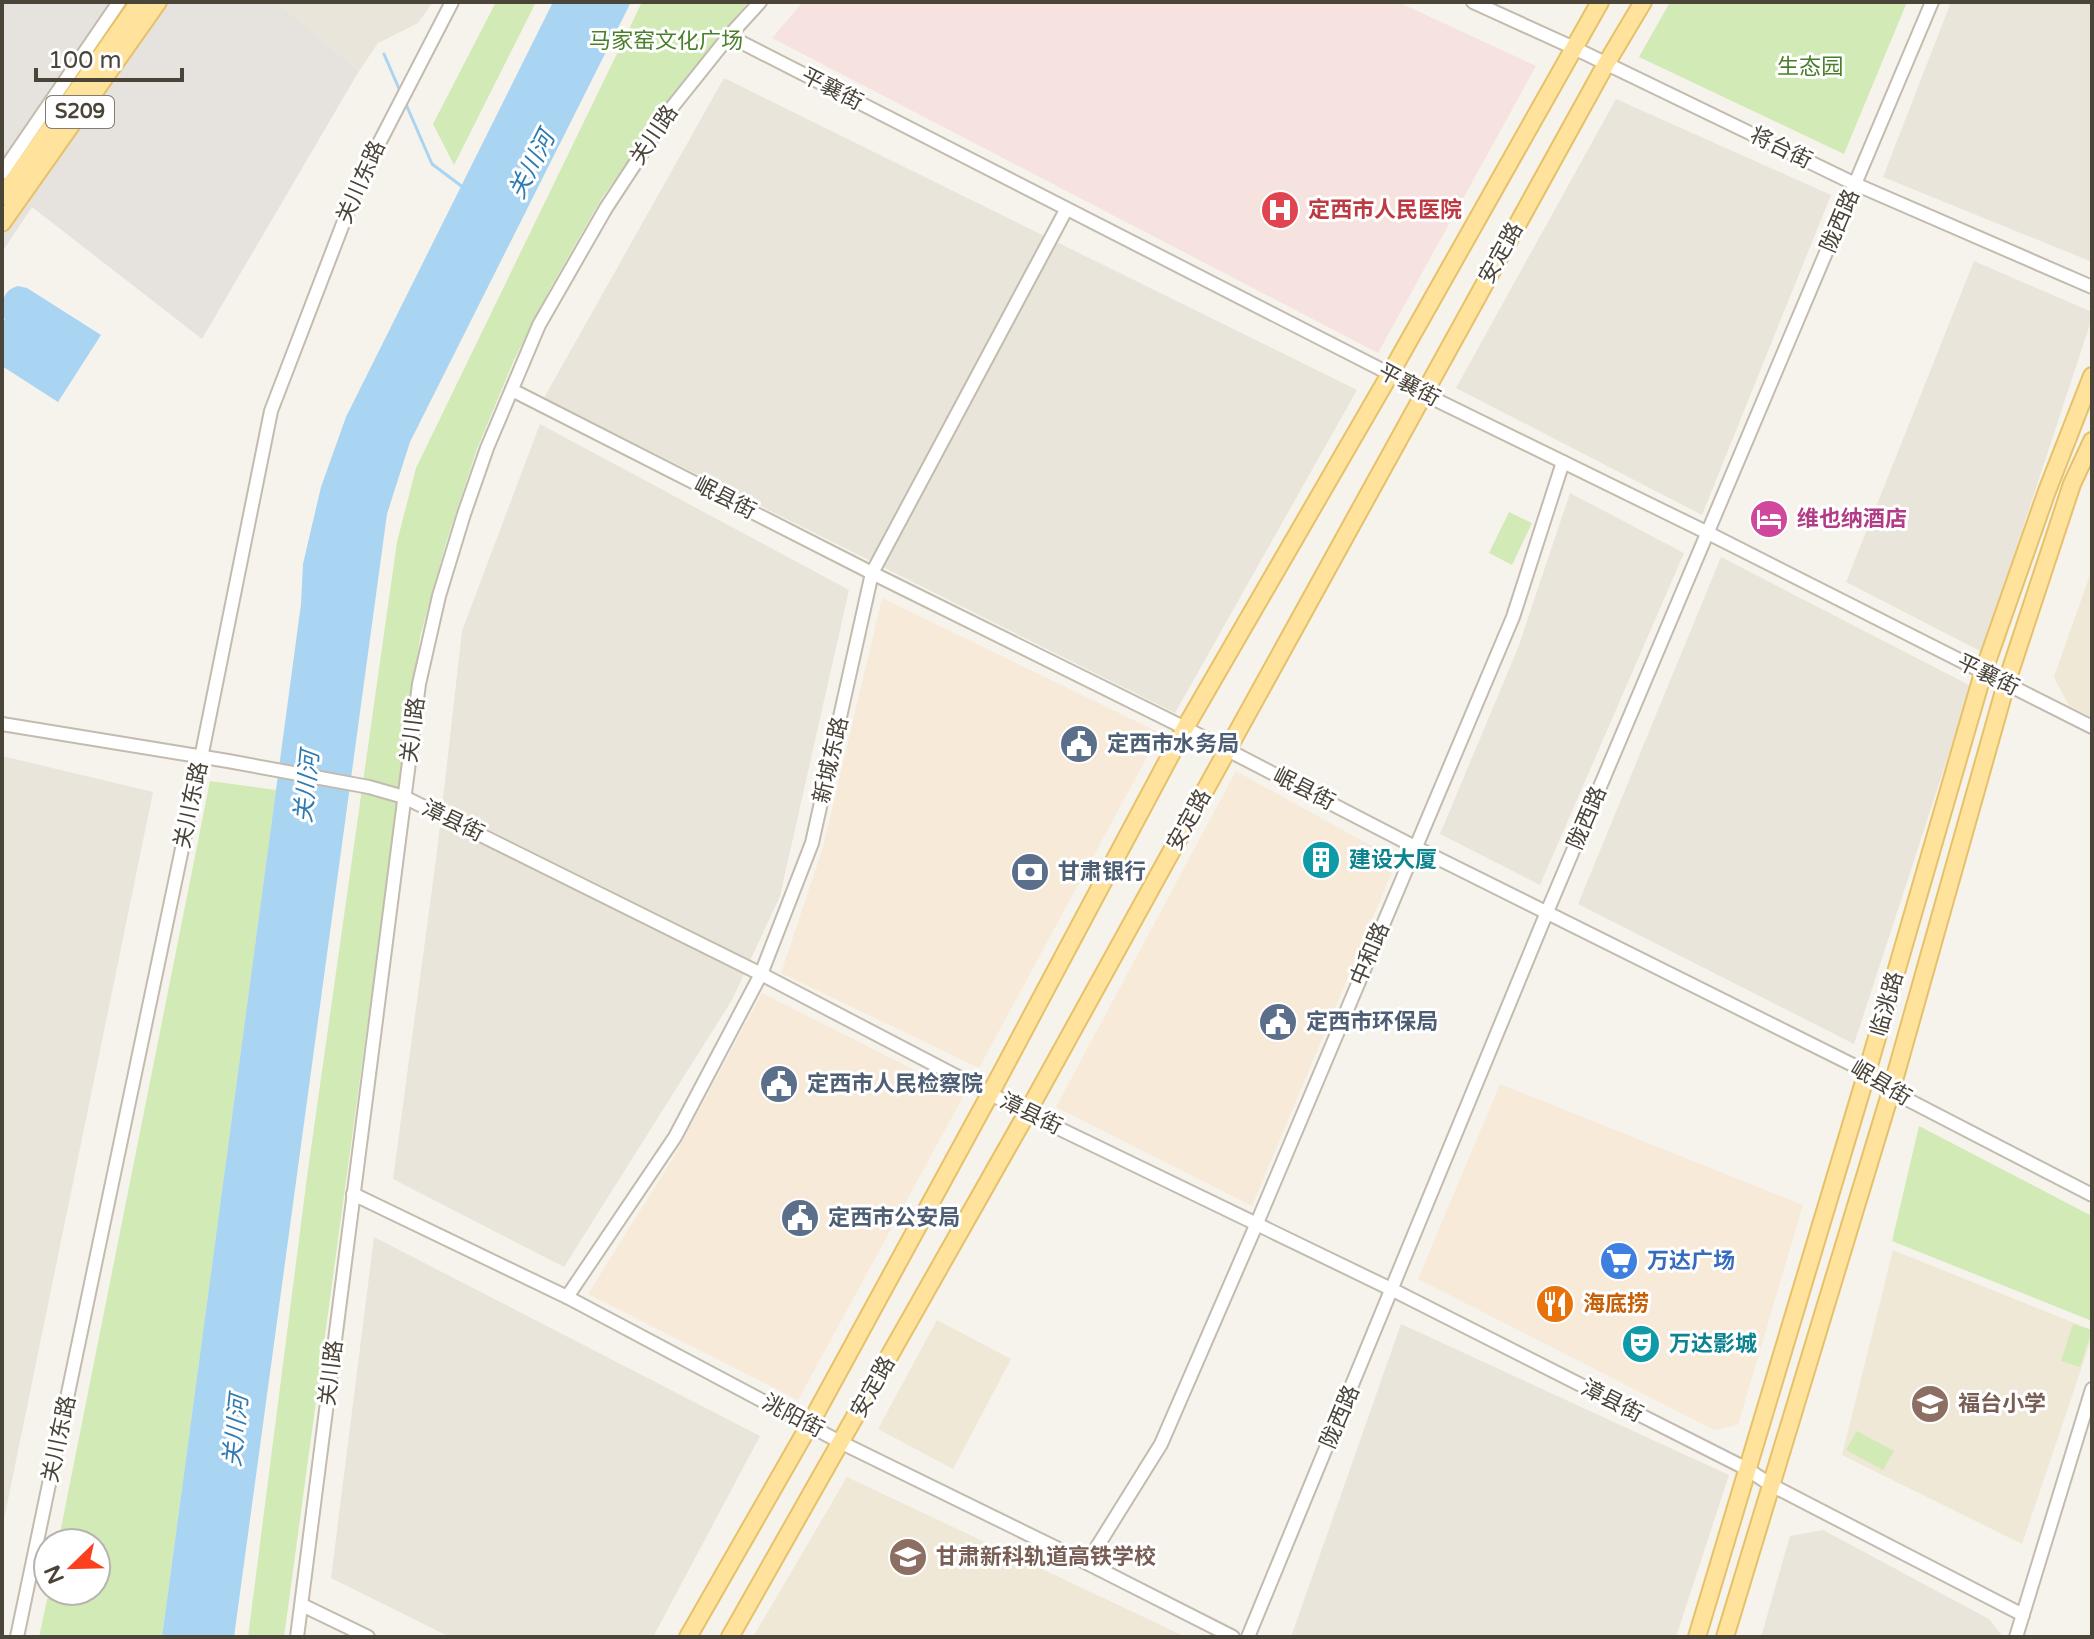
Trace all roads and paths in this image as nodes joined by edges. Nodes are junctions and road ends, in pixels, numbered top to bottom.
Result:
1 (119, 2) edge
2 (139, 2) edge
3 (158, 2) edge
4 (452, 2) edge
5 (760, 2) edge
6 (1473, 2) edge
7 (1600, 2) edge
8 (1643, 2) edge
9 (1932, 2) edge
10 (729, 36) junction
11 (1574, 48) junction
12 (1606, 64) junction
13 (2, 173) edge
14 (1855, 184) junction
15 (2, 197) edge
16 (1066, 210) junction
17 (2, 223) edge
18 (2092, 287) edge
19 (1390, 374) junction
20 (2092, 376) edge
21 (512, 390) junction
22 (1424, 394) junction
23 (2092, 441) edge
24 (1563, 462) junction
25 (1708, 533) junction
26 (872, 573) junction
27 (1983, 673) junction
28 (2006, 684) junction
29 (2, 724) edge
30 (2092, 727) edge
31 (1185, 728) junction
32 (1228, 750) junction
33 (201, 758) junction
34 (404, 797) junction
35 (1417, 848) junction
36 (1547, 912) junction
37 (761, 974) junction
38 (1867, 1072) junction
39 (1891, 1091) junction
40 (990, 1094) junction
41 (1027, 1113) junction
42 (353, 1194) junction
43 (2092, 1195) edge
44 (1257, 1223) junction
45 (1393, 1290) junction
46 (567, 1297) junction
47 (2092, 1389) edge
48 (810, 1424) junction
49 (842, 1443) junction
50 (1747, 1469) junction
51 (1771, 1485) junction
52 (1087, 1563) junction
53 (302, 1605) junction
54 (2023, 1615) junction
55 (17, 1637) edge
56 (297, 1637) edge
57 (368, 1637) edge
58 (688, 1637) edge
59 (730, 1637) edge
60 (1233, 1637) edge
61 (1248, 1637) edge
62 (1697, 1637) edge
63 (1725, 1637) edge
64 (2016, 1637) edge

1 - 13 street
2 - 15 main road, S209
3 - 17 main road, S209
4 - 33 street, 关川东路
5 - 10 street, 关川路
6 - 11 street, 将台街
7 - 11 main road, 安定路
8 - 12 main road, 安定路
9 - 14 street, 陇西路
10 - 16 street, 平襄街
10 - 21 street, 关川路
11 - 12 street, 将台街
11 - 19 main road, 安定路
12 - 14 street, 将台街
12 - 22 main road, 安定路
14 - 18 street, 将台街
14 - 25 street, 陇西路
16 - 19 street, 平襄街
16 - 26 street, 新城东路
19 - 22 street, 平襄街
19 - 31 main road, 安定路
20 - 27 main road, 临洮路
21 - 26 street, 岷县街
21 - 34 street, 关川路
22 - 24 street, 平襄街
22 - 32 main road, 安定路
23 - 28 main road, 临洮路
24 - 25 street, 平襄街
24 - 35 street, 中和路
25 - 27 street, 平襄街
25 - 36 street, 陇西路
26 - 31 street, 岷县街
26 - 37 street, 新城东路
27 - 28 street, 平襄街
27 - 38 main road, 临洮路
28 - 30 street, 平襄街
28 - 39 main road, 临洮路
29 - 33 street, 漳县街
31 - 32 street, 岷县街
31 - 40 main road, 安定路
32 - 35 street, 岷县街
32 - 41 main road, 安定路
33 - 34 street, 漳县街
33 - 55 street, 关川东路
34 - 37 street, 漳县街
34 - 42 street, 关川路
35 - 36 street, 岷县街
35 - 44 street, 中和路
36 - 38 street, 岷县街
36 - 45 street, 陇西路
37 - 40 street, 漳县街
37 - 46 street, 新城东路
38 - 39 street, 岷县街
38 - 50 main road, 临洮路
39 - 43 street, 岷县街
39 - 51 main road, 临洮路
40 - 41 street, 漳县街
40 - 48 main road, 安定路
41 - 44 street, 漳县街
41 - 49 main road, 安定路
42 - 46 street, 洮阳街
42 - 53 street, 关川路
44 - 45 street, 漳县街
44 - 52 street, 中和路
45 - 50 street, 漳县街
45 - 61 street, 陇西路
46 - 48 street, 洮阳街
47 - 54 street
48 - 49 street, 洮阳街
48 - 58 main road, 安定路
49 - 52 street, 洮阳街
49 - 59 main road, 安定路
50 - 51 street, 漳县街
50 - 62 main road, 临洮路
51 - 54 street, 漳县街
51 - 63 main road, 临洮路
52 - 60 street, 洮阳街
53 - 56 street, 关川路
53 - 57 street
54 - 64 street

